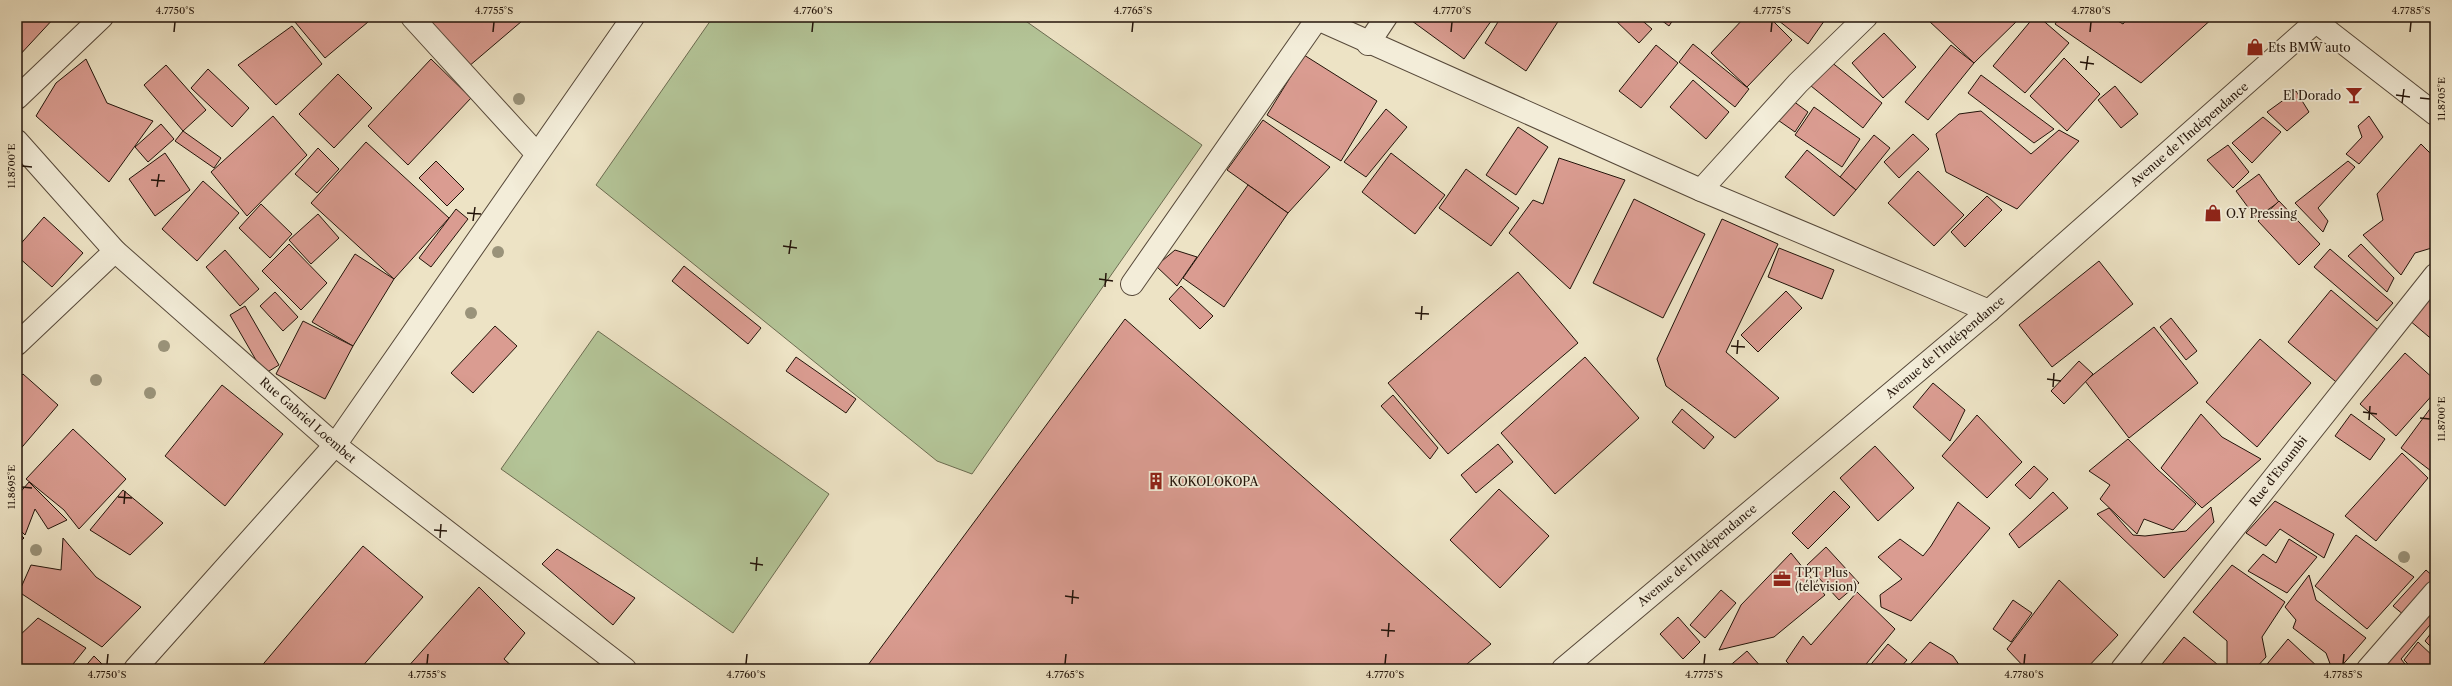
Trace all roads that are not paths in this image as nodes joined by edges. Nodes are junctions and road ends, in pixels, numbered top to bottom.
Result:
1 (102, 17) edge
2 (412, 17) edge
3 (632, 17) edge
4 (1386, 17) edge
5 (1866, 17) edge
6 (1315, 18) edge
7 (2316, 18) edge
8 (1368, 44) junction
9 (17, 98) edge
10 (2435, 114) edge
11 (17, 141) edge
12 (536, 153) junction
13 (1701, 190) junction
14 (115, 251) junction
15 (2435, 275) edge
16 (1132, 284) dead end
17 (1989, 311) junction
18 (17, 344) edge
19 (335, 445) junction
20 (2435, 592) edge
21 (135, 669) edge
22 (625, 669) edge
23 (1563, 669) edge
24 (2122, 669) edge
25 (2368, 669) edge

1 - 9 street
2 - 12 street
3 - 12 street
4 - 8 street
5 - 13 street
6 - 8 street
6 - 16 street
7 - 10 street
7 - 17 street, Avenue de l'Indépendance
8 - 13 street
11 - 14 street, Rue Gabriel Loembet
12 - 19 street
13 - 17 street
14 - 18 street
14 - 19 street, Rue Gabriel Loembet
15 - 24 street, Rue d'Etoumbi
17 - 23 street, Avenue de l'Indépendance
19 - 21 street
19 - 22 street, Rue Gabriel Loembet
20 - 25 street

